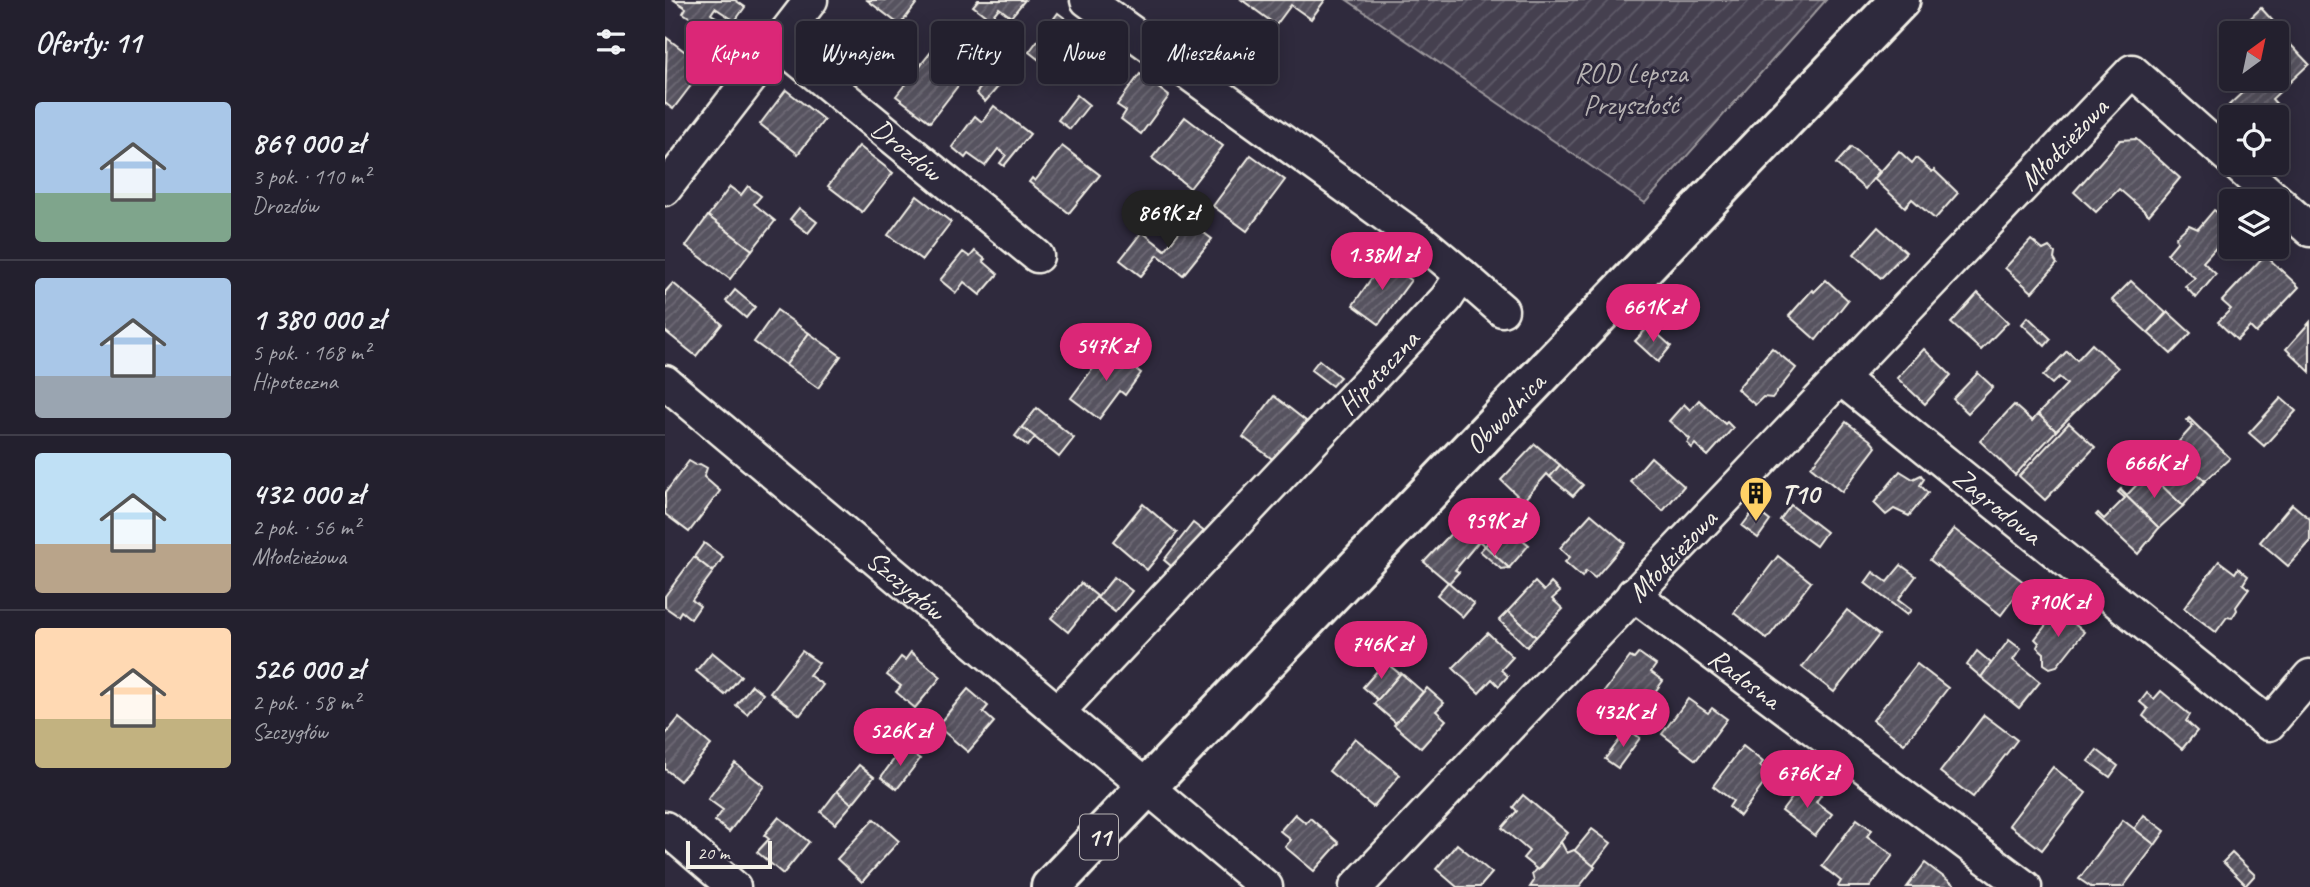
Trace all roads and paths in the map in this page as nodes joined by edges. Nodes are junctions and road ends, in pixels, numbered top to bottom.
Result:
1 (811, 0) edge
2 (1087, 0) edge
3 (1901, 0) edge
4 (782, 40) edge
5 (782, 46) edge
6 (748, 84) edge
7 (2219, 149) edge
8 (2249, 175) edge
9 (665, 189) edge
10 (2310, 230) edge
11 (1037, 256) dead end
12 (1462, 275) junction
13 (1502, 310) dead end
14 (1840, 378) junction
15 (665, 382) edge
16 (1633, 594) junction
17 (2310, 677) edge
18 (1058, 712) junction
19 (1147, 787) junction
20 (665, 828) edge
21 (734, 887) edge
22 (1051, 887) edge
23 (1266, 887) edge
24 (1356, 887) edge
25 (2025, 887) edge

1 - 4 street
2 - 12 street
3 - 19 highway, Obwodnica / 11
5 - 11 street, Drozdów
6 - 9 street
7 - 14 street, Młodzieżowa
8 - 10 street
12 - 13 street
12 - 18 street, Hipoteczna
14 - 16 street, Młodzieżowa
14 - 17 street, Zagrodowa
15 - 18 street, Szczygłów
16 - 24 street, Młodzieżowa
16 - 25 street, Radosna
18 - 19 street, Szczygłów
19 - 22 highway, Obwodnica / 11
19 - 23 street, Szczygłów
20 - 21 street

